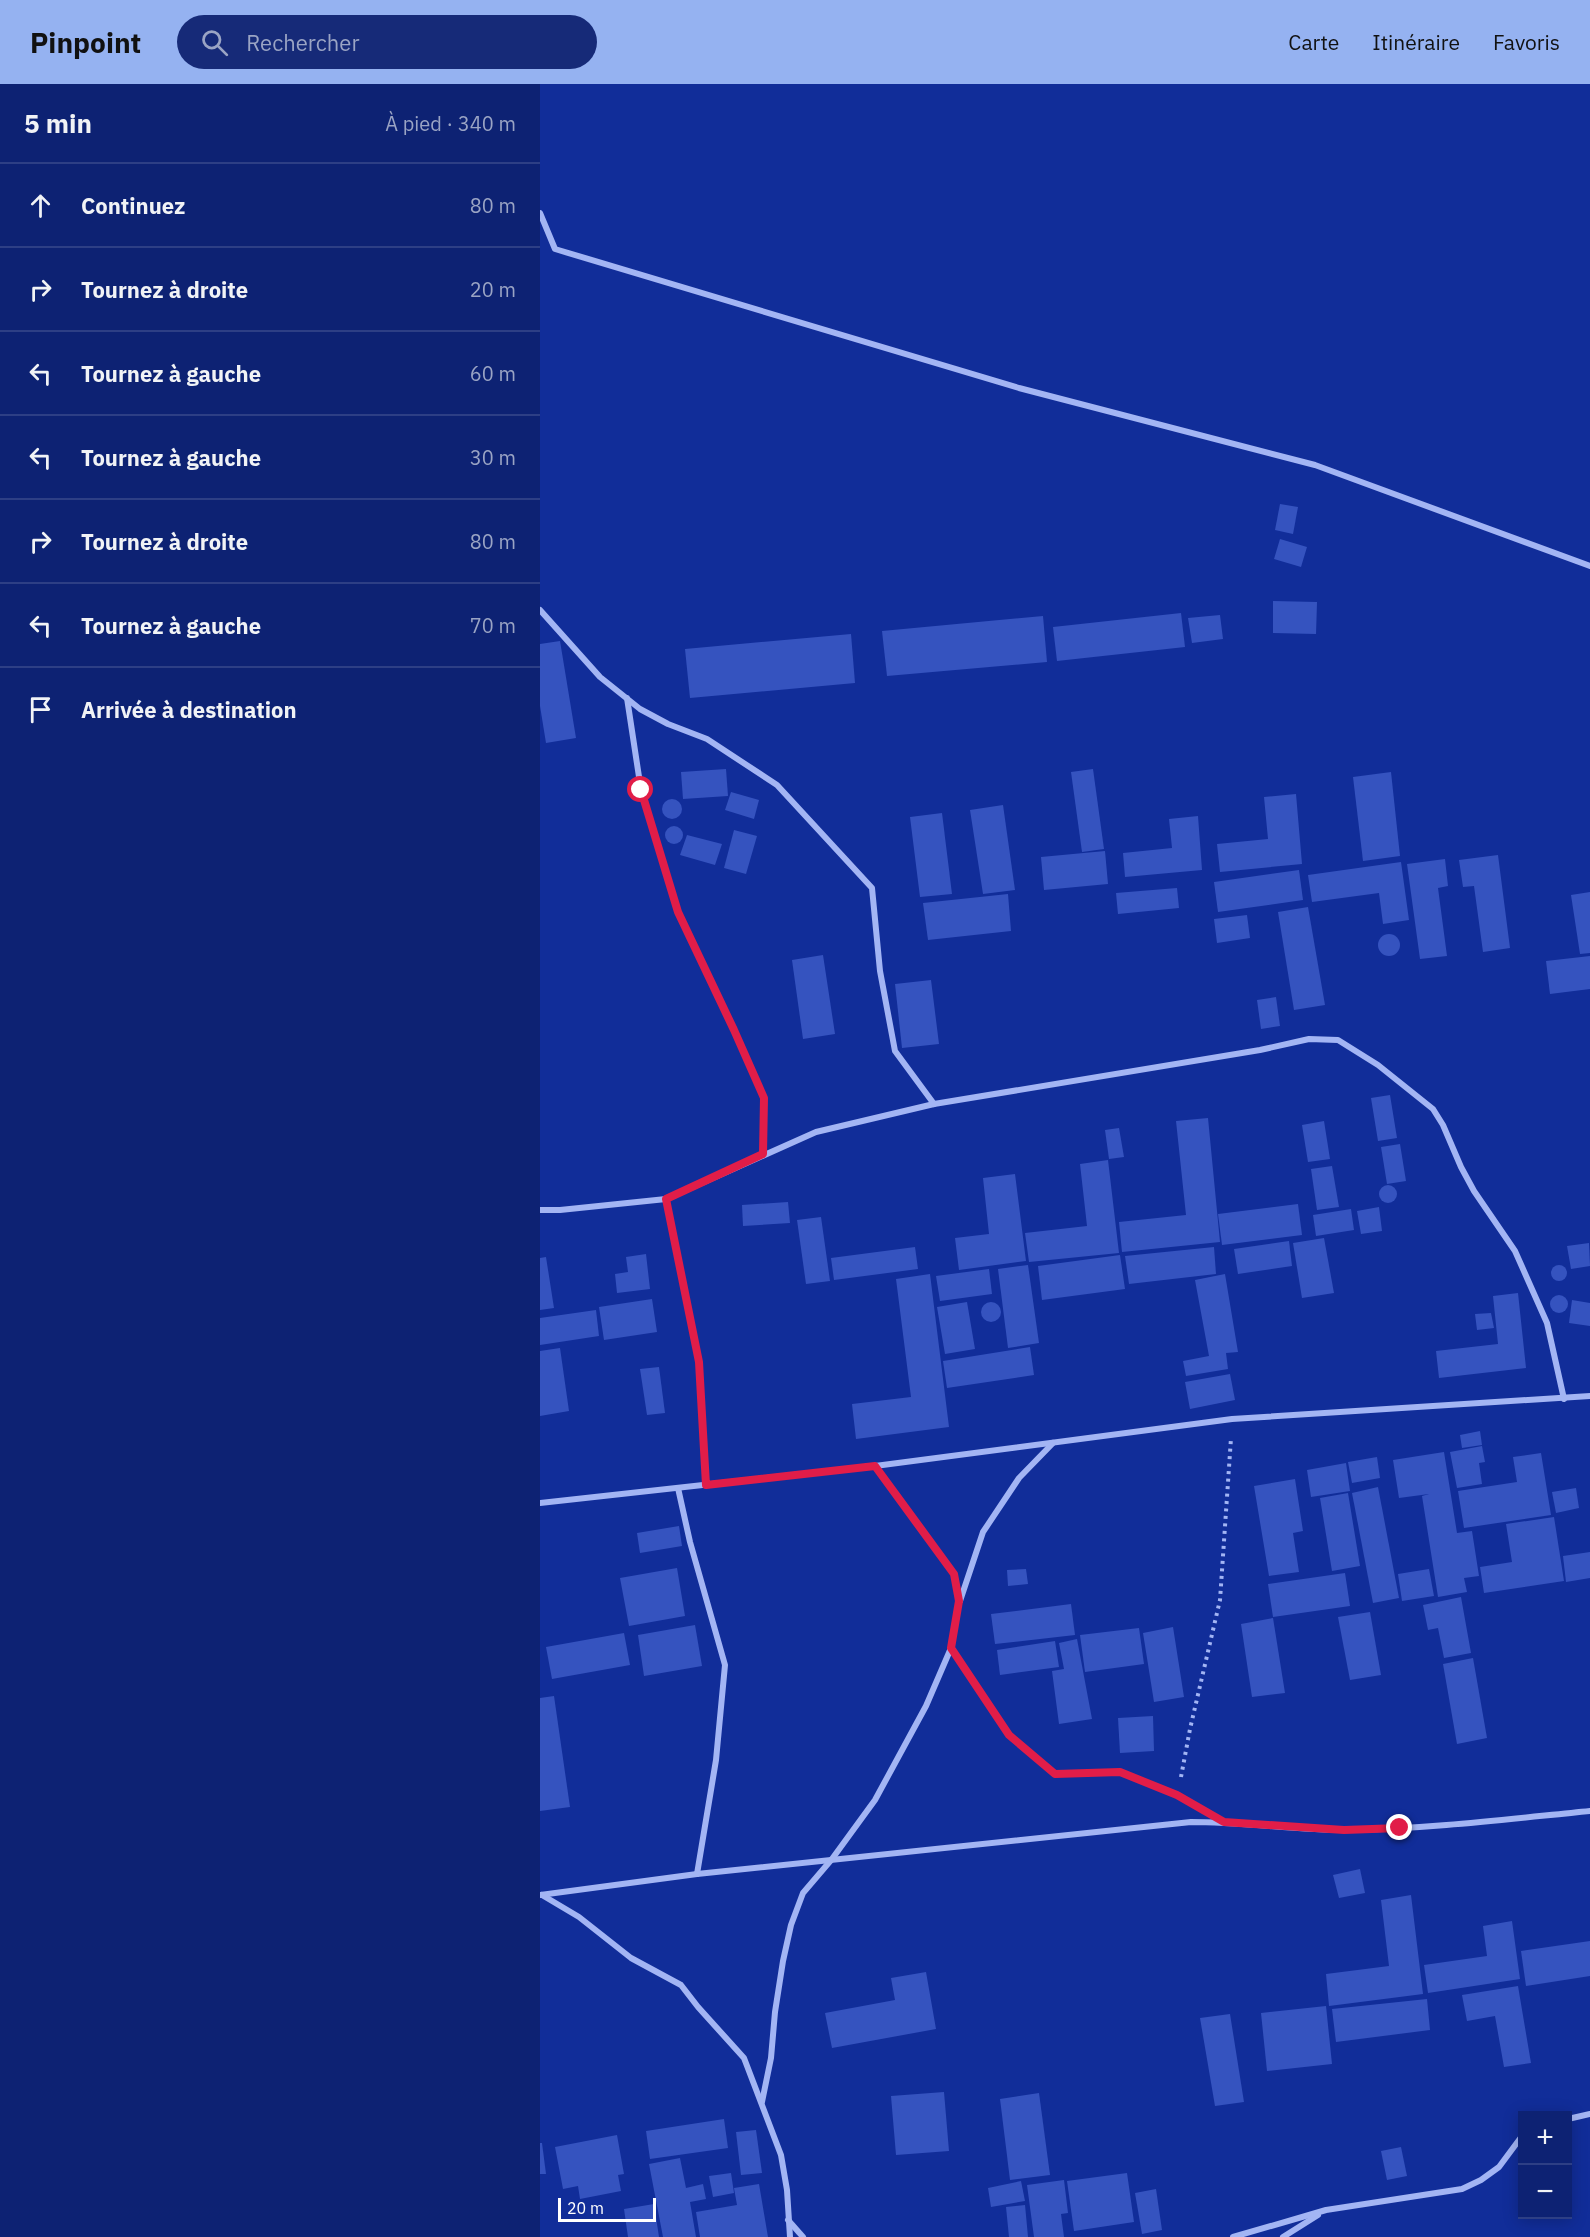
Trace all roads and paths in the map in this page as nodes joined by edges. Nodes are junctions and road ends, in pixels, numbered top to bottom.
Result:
1 (540, 213) edge
2 (1590, 566) edge
3 (540, 610) edge
4 (627, 699) junction
5 (934, 1104) junction
6 (763, 1154) junction
7 (666, 1199) junction
8 (540, 1210) edge
9 (1590, 1395) edge
10 (1564, 1399) junction
11 (1232, 1419) junction
12 (1053, 1443) junction
13 (875, 1466) junction
14 (706, 1485) junction
15 (678, 1488) junction
16 (540, 1503) edge
17 (959, 1601) junction
18 (951, 1648) junction
19 (1177, 1795) junction
20 (1590, 1810) edge
21 (1224, 1822) junction
22 (831, 1859) junction
23 (697, 1874) junction
24 (541, 1895) edge
25 (762, 2102) junction
26 (1590, 2114) edge
27 (1572, 2118) edge
28 (1518, 2141) edge
29 (1326, 2210) junction
30 (788, 2220) junction
31 (790, 2237) edge
32 (803, 2237) edge
33 (1233, 2237) edge
34 (1283, 2237) edge

1 - 2 street
3 - 4 street
4 - 5 street
4 - 6 street
5 - 6 street
5 - 10 street
6 - 7 street
7 - 8 street
7 - 14 street
9 - 10 street
10 - 11 street
11 - 12 street
11 - 19 path
12 - 13 street
12 - 17 street
13 - 14 street
13 - 17 street
14 - 15 street
15 - 16 street
15 - 23 street
17 - 18 street
18 - 19 street
18 - 22 street
19 - 21 street
20 - 21 street
21 - 22 street
22 - 23 street
22 - 25 street
23 - 24 street
24 - 25 street
25 - 30 street
26 - 27 street
28 - 29 street
29 - 33 street
29 - 34 street
30 - 31 street
30 - 32 street

